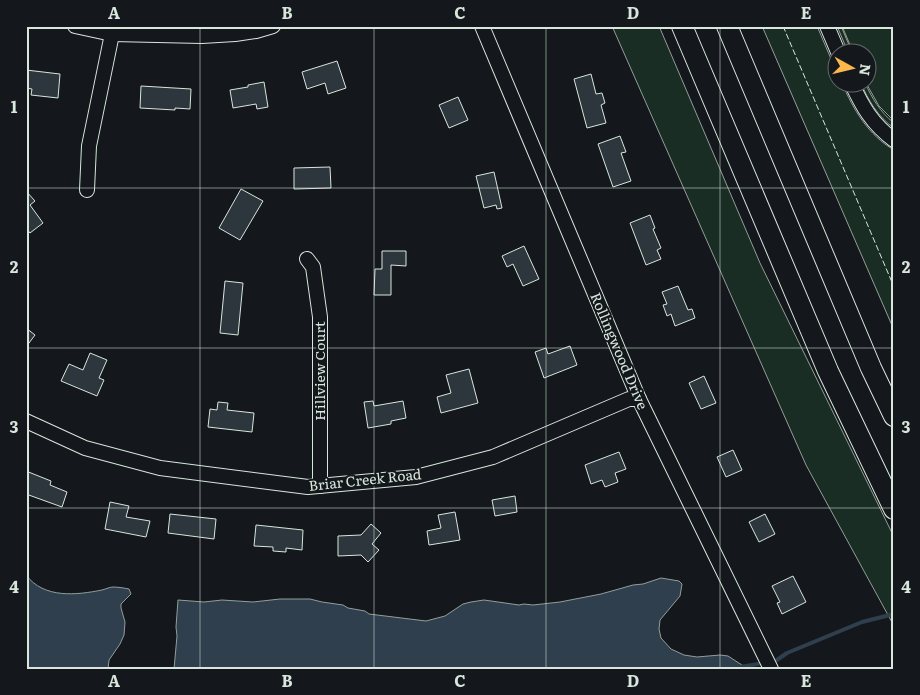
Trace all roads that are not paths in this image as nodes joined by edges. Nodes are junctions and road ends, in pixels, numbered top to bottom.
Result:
1 (74, 26) edge
2 (273, 26) edge
3 (482, 26) edge
4 (682, 26) edge
5 (727, 26) edge
6 (827, 26) edge
7 (112, 34) junction
8 (834, 42) edge
9 (856, 92) edge
10 (894, 140) edge
11 (87, 190) dead end
12 (307, 259) dead end
13 (639, 399) junction
14 (894, 416) edge
15 (26, 420) edge
16 (320, 486) junction
17 (894, 509) edge
18 (771, 669) edge

1 - 7 street
2 - 7 street
3 - 13 street, Rollingwood Drive
4 - 17 highway
5 - 14 highway
6 - 8 street
7 - 11 street
9 - 10 street
12 - 16 street, Hillview Court
13 - 16 street, Briar Creek Road
13 - 18 street, Rollingwood Drive
15 - 16 street, Briar Creek Road

